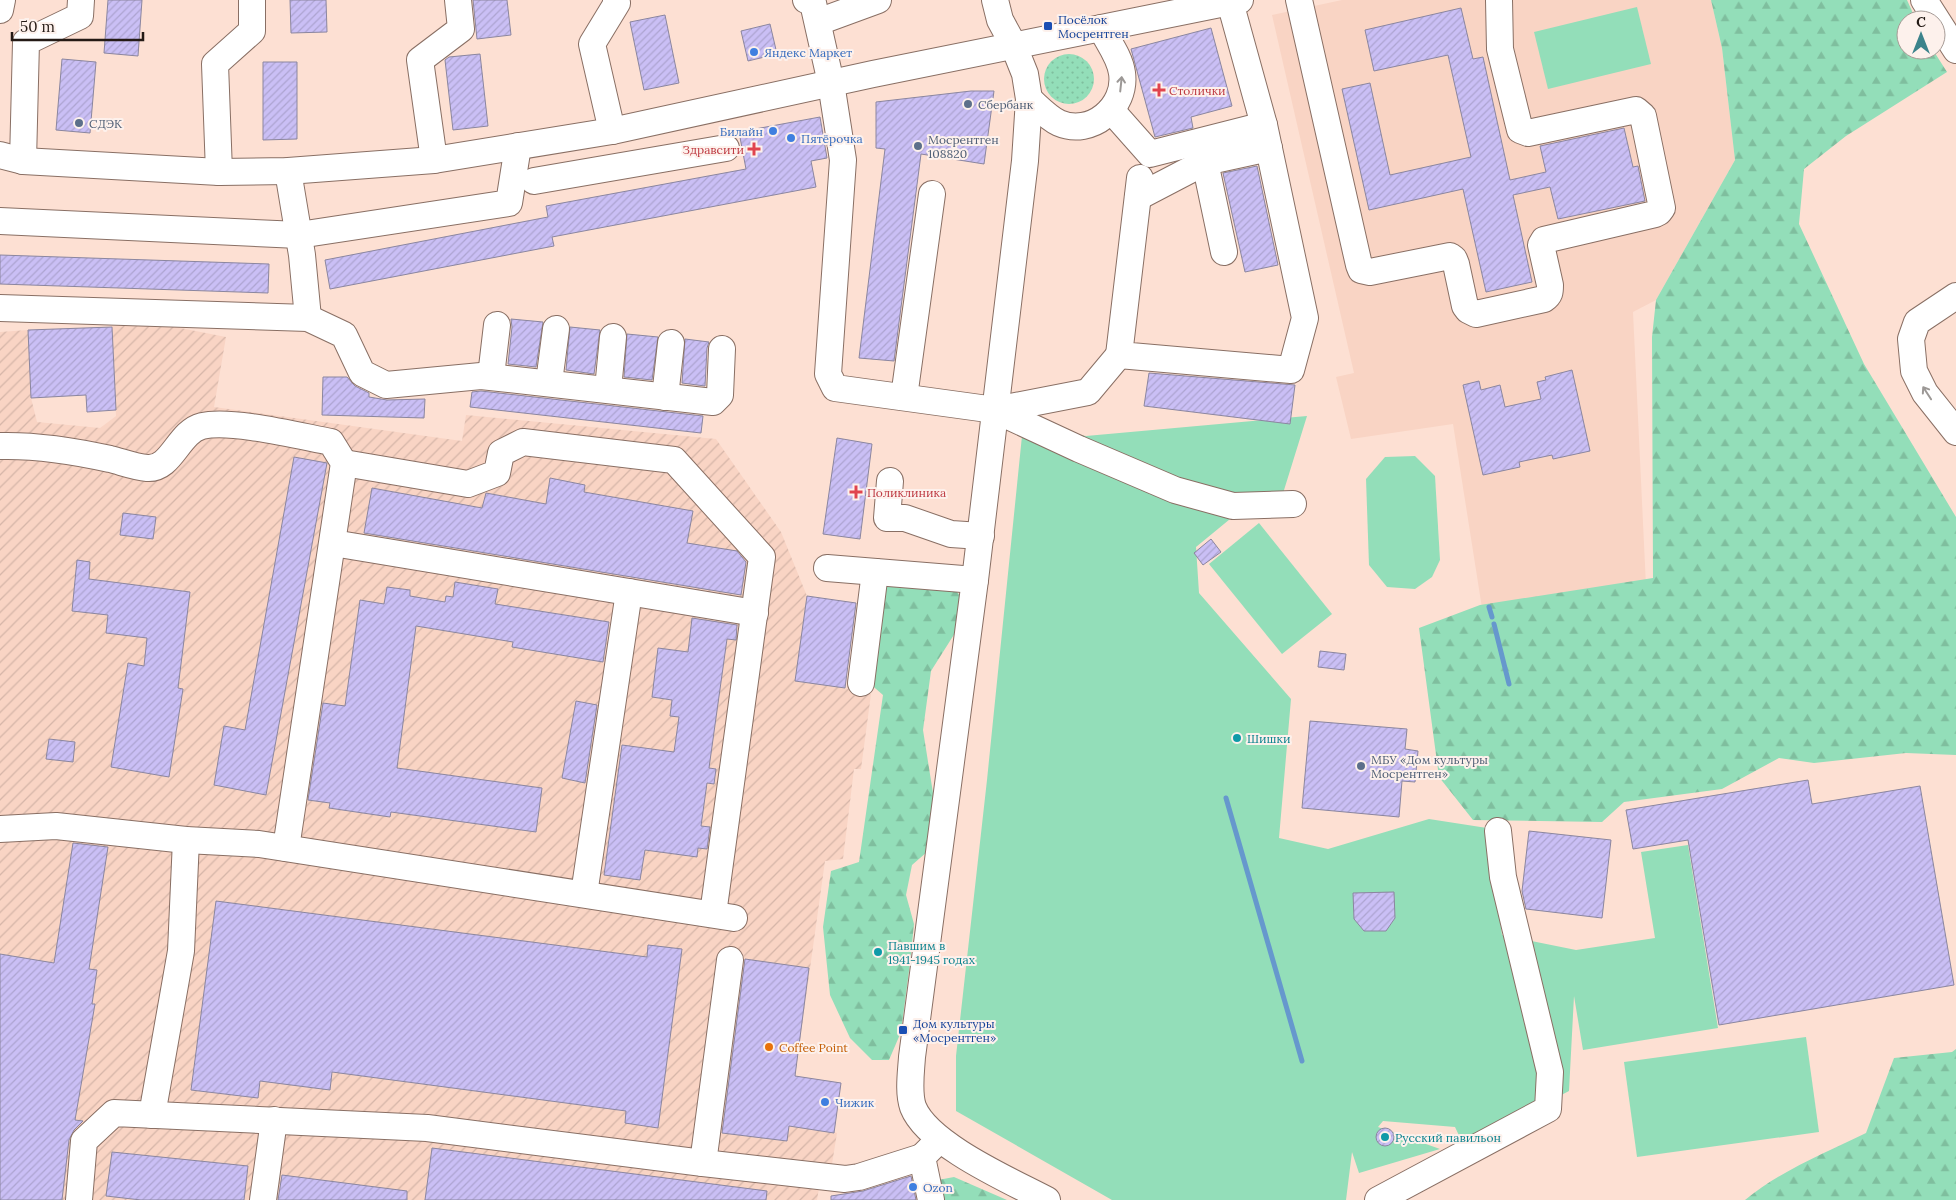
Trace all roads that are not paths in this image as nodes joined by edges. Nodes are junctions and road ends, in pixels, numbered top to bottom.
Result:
1 (2, 0) edge
2 (80, 0) edge
3 (252, 0) edge
4 (458, 0) edge
5 (616, 0) edge
6 (878, 0) edge
7 (995, 0) edge
8 (1299, 0) edge
9 (1499, 0) edge
10 (1924, 0) edge
11 (1235, 1) edge
12 (1146, 9) edge
13 (0, 10) edge
14 (812, 11) edge
15 (1101, 28) junction
16 (1013, 44) junction
17 (1956, 50) edge
18 (831, 82) junction
19 (1029, 99) junction
20 (1112, 110) junction
21 (612, 131) junction
22 (584, 135) junction
23 (1267, 136) junction
24 (518, 146) junction
25 (726, 148) dead end
26 (12, 158) edge
27 (434, 160) junction
28 (1205, 162) junction
29 (592, 170) junction
30 (288, 171) junction
31 (219, 172) junction
32 (534, 182) dead end
33 (932, 194) dead end
34 (0, 220) edge
35 (298, 235) junction
36 (1224, 252) dead end
37 (1956, 296) edge
38 (0, 308) edge
39 (308, 318) junction
40 (497, 325) dead end
41 (556, 329) dead end
42 (613, 337) dead end
43 (671, 343) dead end
44 (722, 349) dead end
45 (1119, 355) junction
46 (491, 376) junction
47 (549, 382) junction
48 (608, 390) junction
49 (665, 397) junction
50 (904, 397) junction
51 (995, 410) junction
52 (1956, 432) edge
53 (0, 446) edge
54 (344, 463) junction
55 (890, 481) dead end
56 (1293, 504) dead end
57 (980, 536) junction
58 (333, 544) junction
59 (828, 568) dead end
60 (875, 572) junction
61 (975, 580) junction
62 (629, 592) junction
63 (755, 613) junction
64 (861, 683) dead end
65 (0, 829) edge
66 (1498, 831) dead end
67 (186, 840) junction
68 (286, 848) junction
69 (584, 894) junction
70 (730, 960) dead end
71 (152, 1115) junction
72 (274, 1120) junction
73 (931, 1149) junction
74 (703, 1163) junction
75 (79, 1200) edge
76 (263, 1200) edge
77 (932, 1200) edge
78 (1047, 1200) edge
79 (1378, 1200) edge

1 - 13 street
2 - 26 street
3 - 31 street
4 - 27 street
5 - 21 street
6 - 14 street
7 - 16 street
8 - 9 street
10 - 17 street
11 - 12 street
11 - 23 street
12 - 15 street
14 - 18 street
15 - 16 street
20 -> 15 street
16 - 18 street
16 - 19 street
18 - 21 street
18 - 50 street
19 - 20 street
19 - 51 street
20 - 23 street
21 - 22 street
22 - 24 street
22 - 29 street
23 - 28 street
23 - 45 street
24 - 27 street
24 - 35 street
25 - 29 street
26 - 31 street
27 - 30 street
28 - 36 street
28 - 45 street
29 - 32 street
30 - 31 street
30 - 35 street
33 - 50 street
34 - 35 street
35 - 39 street
52 -> 37 street
38 - 39 street
39 - 46 street
40 - 46 street
41 - 47 street
42 - 48 street
43 - 49 street
44 - 49 street
45 - 51 street
46 - 47 street
47 - 48 street
48 - 49 street
50 - 51 street
51 - 56 street
51 - 57 street
53 - 54 street
54 - 58 street
54 - 63 street
55 - 57 street
57 - 61 street
58 - 62 street
58 - 68 street
59 - 60 street
60 - 61 street
60 - 64 street
61 - 73 street
62 - 63 street
62 - 69 street
63 - 69 street
65 - 67 street
66 - 79 street
67 - 68 street
67 - 71 street
68 - 69 street
70 - 74 street
71 - 72 street
71 - 75 street
72 - 74 street
72 - 76 street
73 - 74 street
73 - 77 street
73 - 78 street

